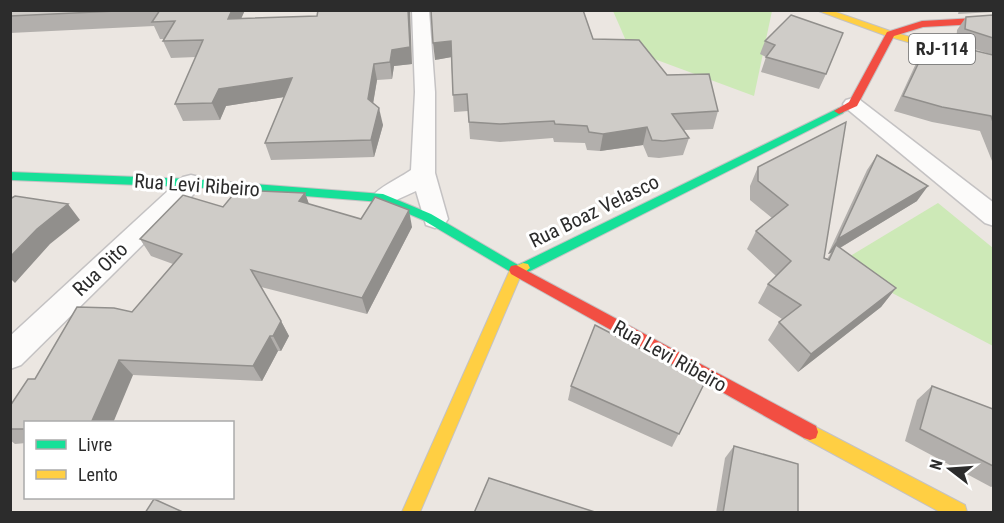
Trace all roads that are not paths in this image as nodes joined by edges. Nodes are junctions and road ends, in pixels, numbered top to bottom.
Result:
1 (420, 10) edge
2 (820, 10) edge
3 (993, 20) edge
4 (890, 34) junction
5 (993, 64) edge
6 (853, 104) junction
7 (423, 173) junction
8 (10, 176) edge
9 (191, 183) junction
10 (383, 198) junction
11 (993, 218) edge
12 (435, 219) junction
13 (516, 272) junction
14 (10, 356) edge
15 (411, 513) edge
16 (958, 513) edge

1 - 7 street
2 - 4 street, RJ-114
3 - 4 street
4 - 5 street, RJ-114
4 - 6 street
6 - 11 street
6 - 13 street, Rua Boaz Velasco
7 - 10 street
7 - 12 street
8 - 9 street, Rua Levi Ribeiro
9 - 10 street, Rua Levi Ribeiro
9 - 14 street, Rua Oito
10 - 12 street, Rua Levi Ribeiro
12 - 13 street, Rua Levi Ribeiro
13 - 15 street, Rua Boaz Velasco
13 - 16 street, Rua Levi Ribeiro

